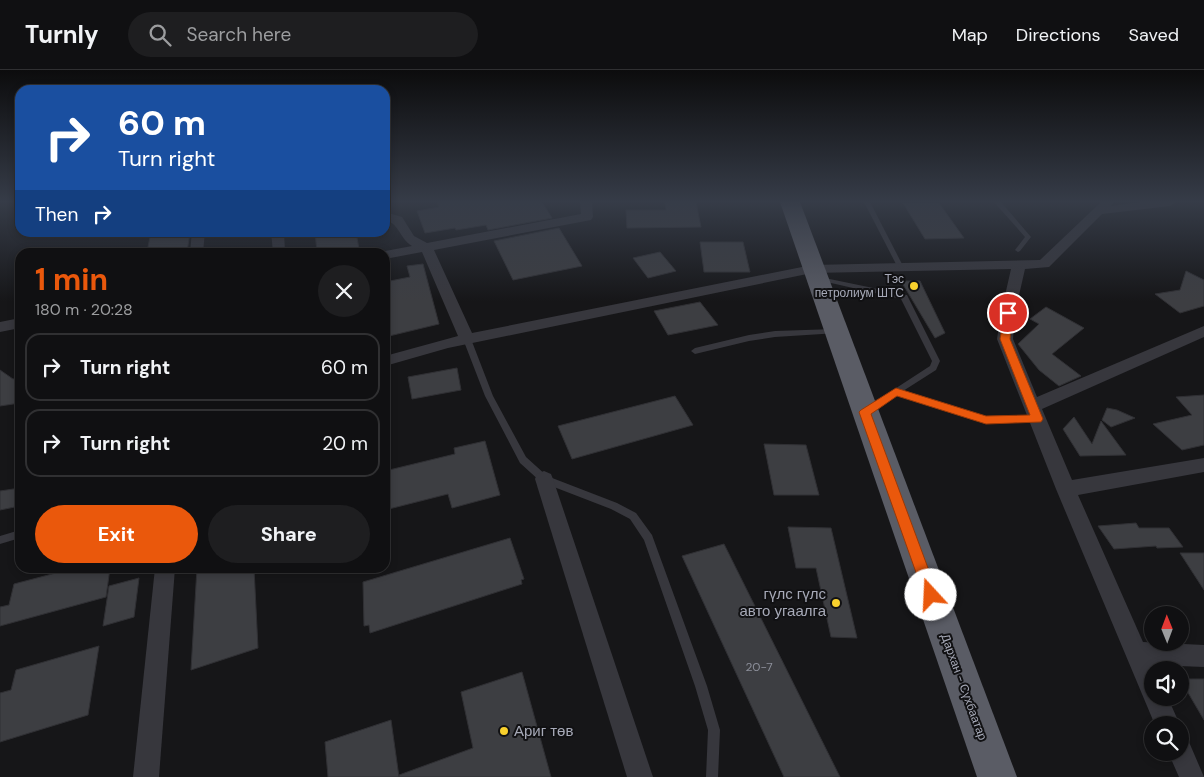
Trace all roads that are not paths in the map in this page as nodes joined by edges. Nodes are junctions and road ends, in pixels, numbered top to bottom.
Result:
1 (408, 235) edge
2 (490, 235) edge
3 (801, 235) edge
4 (884, 235) edge
5 (1026, 235) edge
6 (1075, 235) edge
7 (426, 247) junction
8 (390, 254) edge
9 (1018, 258) junction
10 (900, 266) junction
11 (814, 274) junction
12 (15, 324) edge
13 (0, 327) edge
14 (835, 330) junction
15 (1204, 331) edge
16 (467, 340) junction
17 (695, 351) dead end
18 (390, 360) edge
19 (896, 392) junction
20 (864, 412) junction
21 (1035, 413) junction
22 (1204, 465) edge
23 (544, 480) junction
24 (1066, 489) junction
25 (15, 536) edge
26 (0, 540) edge
27 (165, 573) edge
28 (1136, 653) junction
29 (1204, 656) edge
30 (1144, 671) edge
31 (1185, 761) edge
32 (146, 777) edge
33 (640, 777) edge
34 (712, 777) edge
35 (997, 777) edge
36 (1192, 777) edge

1 - 7 street
2 - 7 street
3 - 11 highway, Дархан - Сүхбаатар
4 - 10 lane
5 - 9 lane
6 - 9 street
7 - 8 street
7 - 16 street
9 - 10 street
9 - 21 street
10 - 11 street
11 - 14 highway, Дархан - Сүхбаатар
11 - 16 street
11 - 19 lane
12 - 13 street
14 - 17 lane
14 - 20 highway, Дархан - Сүхбаатар
15 - 21 street
16 - 18 street
16 - 23 lane
19 - 20 lane
19 - 21 lane
20 - 35 highway, Дархан - Сүхбаатар
21 - 24 street
22 - 24 street
23 - 33 street
23 - 34 lane
24 - 28 street
25 - 26 lane
27 - 32 street
28 - 29 street
28 - 30 street
31 - 36 street

